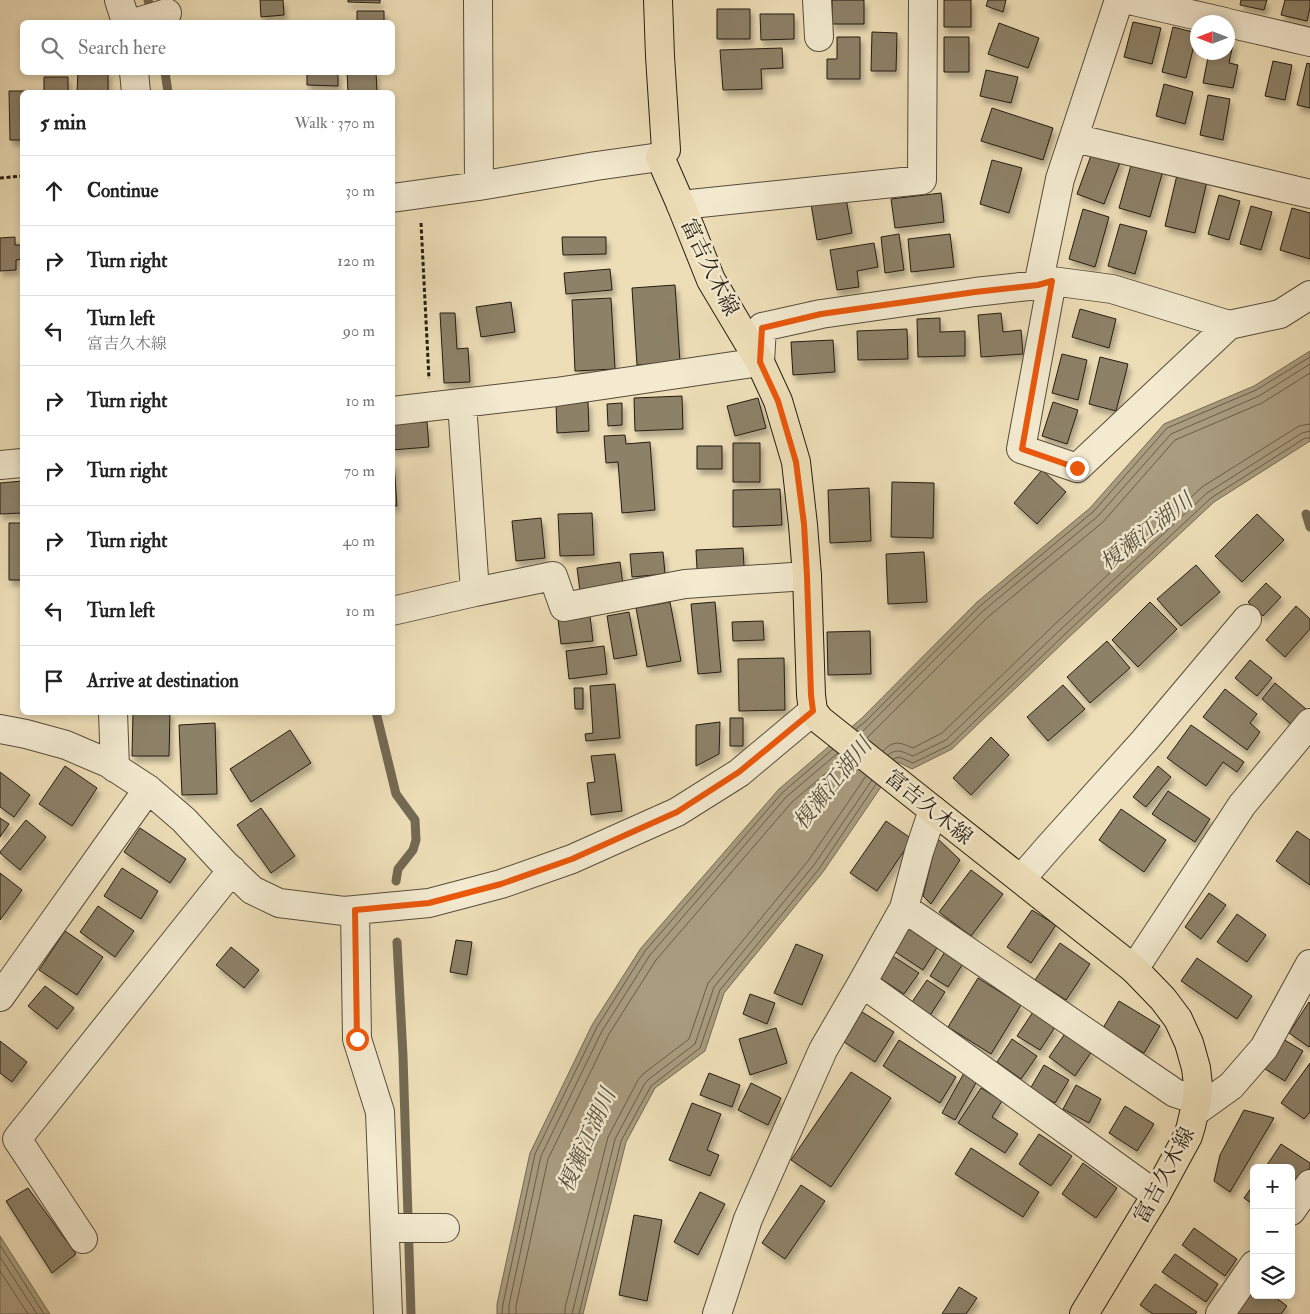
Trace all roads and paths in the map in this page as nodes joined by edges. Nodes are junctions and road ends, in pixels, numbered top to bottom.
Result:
1 (119, 0) edge
2 (478, 0) edge
3 (658, 0) edge
4 (817, 0) edge
5 (924, 0) edge
6 (1119, 0) edge
7 (1129, 0) edge
8 (167, 13) dead end
9 (1192, 15) edge
10 (125, 20) edge
11 (144, 20) edge
12 (1235, 25) edge
13 (819, 37) dead end
14 (1310, 42) edge
15 (134, 75) edge
16 (136, 90) edge
17 (1074, 138) junction
18 (660, 157) junction
19 (20, 176) edge
20 (0, 178) edge
21 (479, 186) junction
22 (419, 194) junction
23 (1310, 194) edge
24 (395, 198) edge
25 (681, 205) junction
26 (1045, 283) junction
27 (1310, 295) edge
28 (1229, 325) junction
29 (760, 362) junction
30 (462, 403) junction
31 (431, 407) junction
32 (395, 411) edge
33 (20, 463) edge
34 (0, 465) edge
35 (807, 576) junction
36 (475, 592) junction
37 (395, 611) edge
38 (1247, 619) dead end
39 (113, 715) edge
40 (822, 720) junction
41 (1310, 723) edge
42 (0, 729) edge
43 (114, 768) junction
44 (148, 789) junction
45 (932, 810) junction
46 (232, 870) junction
47 (1022, 880) junction
48 (904, 908) junction
49 (355, 910) junction
50 (1310, 964) edge
51 (1134, 969) junction
52 (862, 983) junction
53 (0, 997) edge
54 (1197, 1105) junction
55 (1156, 1195) junction
56 (391, 1228) junction
57 (438, 1228) dead end
58 (83, 1240) dead end
59 (1250, 1272) edge
60 (388, 1314) edge
61 (717, 1314) edge
62 (1084, 1314) edge
63 (1220, 1314) edge

1 - 10 street
2 - 21 street
3 - 18 main road
4 - 13 street
5 - 25 street
6 - 17 street
7 - 9 street
8 - 11 street
12 - 14 street
15 - 16 street
17 - 23 street
17 - 26 street
18 - 21 street
18 - 25 main road, 富吉久木線
19 - 20 path
21 - 22 street
22 - 24 street
22 - 31 path
25 - 29 main road, 富吉久木線
26 - 28 street
26 - 28 street
26 - 29 street
27 - 28 street
29 - 30 street
29 - 35 main road, 富吉久木線
30 - 31 street
30 - 36 street
31 - 32 street
33 - 34 street
35 - 36 street
35 - 40 main road, 富吉久木線
36 - 37 street
38 - 47 street
39 - 43 street
40 - 45 main road, 富吉久木線
40 - 49 street
41 - 51 street
42 - 43 street
43 - 44 street
44 - 46 street
44 - 53 street
45 - 47 main road, 富吉久木線
45 - 48 street
46 - 49 street
46 - 58 street
47 - 51 main road, 富吉久木線
48 - 52 street
48 - 54 street
49 - 56 street
50 - 54 street
51 - 54 main road, 富吉久木線
52 - 55 street
52 - 61 street
54 - 55 main road, 富吉久木線
55 - 62 main road, 富吉久木線
56 - 57 street
56 - 60 street
59 - 63 street

